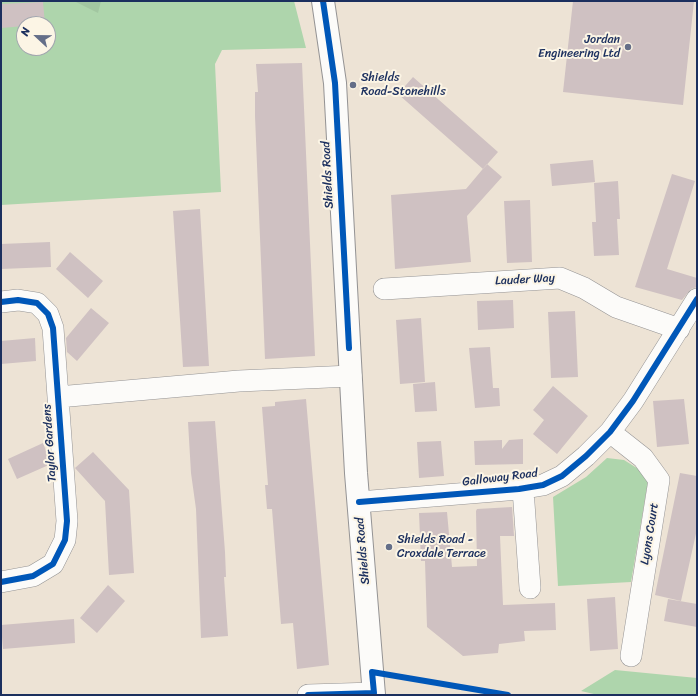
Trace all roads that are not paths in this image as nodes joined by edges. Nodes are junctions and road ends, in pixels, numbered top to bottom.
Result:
1 (322, 1) edge
2 (384, 288) dead end
3 (697, 299) edge
4 (1, 302) edge
5 (679, 329) junction
6 (351, 376) junction
7 (58, 397) junction
8 (610, 432) junction
9 (523, 489) junction
10 (359, 502) junction
11 (1, 582) edge
12 (530, 588) dead end
13 (631, 656) dead end
14 (374, 694) edge
15 (308, 695) edge

1 - 6 main road, Shields Road
2 - 5 street, Lauder Way
3 - 5 street, Galloway Road
4 - 7 street, Taylor Gardens
5 - 8 street, Galloway Road
6 - 7 street, Taylor Gardens
6 - 10 main road, Shields Road
7 - 11 street, Taylor Gardens
8 - 9 street, Galloway Road
8 - 13 street, Lyons Court
9 - 10 street, Galloway Road
9 - 12 street
10 - 14 main road, Shields Road
14 - 15 street

